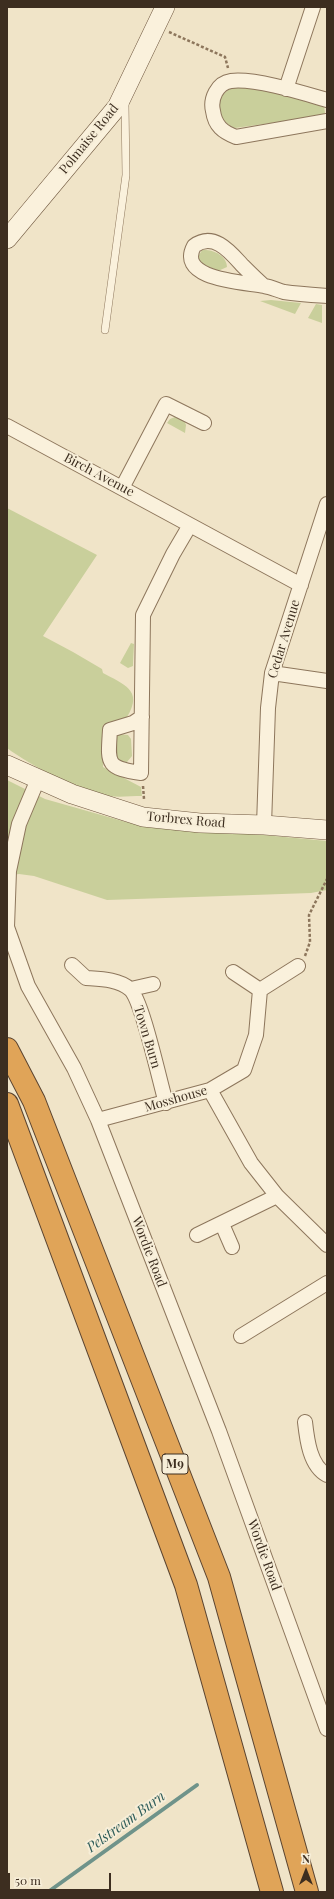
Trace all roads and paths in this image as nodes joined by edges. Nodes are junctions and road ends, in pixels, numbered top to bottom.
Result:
1 (165, 7) edge
2 (313, 7) edge
3 (155, 26) junction
4 (232, 81) junction
5 (286, 89) junction
6 (125, 90) junction
7 (327, 100) edge
8 (327, 121) edge
9 (9, 232) edge
10 (264, 286) junction
11 (327, 296) edge
12 (105, 330) dead end
13 (204, 423) dead end
14 (7, 426) edge
15 (122, 488) junction
16 (327, 506) edge
17 (190, 525) junction
18 (301, 585) junction
19 (272, 672) junction
20 (327, 682) edge
21 (142, 717) dead end
22 (7, 764) edge
23 (38, 779) junction
24 (264, 825) junction
25 (327, 830) edge
26 (327, 879) edge
27 (72, 965) dead end
28 (298, 966) joint
29 (233, 972) dead end
30 (154, 984) dead end
31 (131, 989) junction
32 (260, 990) junction
33 (7, 1049) edge
34 (210, 1090) junction
35 (166, 1103) junction
36 (7, 1104) edge
37 (98, 1120) junction
38 (277, 1196) junction
39 (222, 1224) junction
40 (197, 1235) dead end
41 (327, 1245) edge
42 (232, 1247) dead end
43 (327, 1283) edge
44 (241, 1336) dead end
45 (306, 1422) dead end
46 (327, 1475) edge
47 (327, 1729) edge
48 (272, 1892) edge
49 (306, 1892) edge

1 - 3 street, Polmaise Road
2 - 5 street
3 - 4 path
3 - 6 street, Polmaise Road
4 - 5 street
4 - 8 street
5 - 7 street
6 - 9 street, Polmaise Road
6 - 12 lane
10 - 10 street
10 - 11 street
13 - 15 street
14 - 15 street, Birch Avenue
15 - 17 street, Birch Avenue
16 - 18 street, Cedar Avenue
17 - 18 street, Birch Avenue
17 - 21 street
18 - 19 street, Cedar Avenue
19 - 20 street
19 - 24 street, Cedar Avenue
22 - 23 street, Torbrex Road
23 - 24 street, Torbrex Road
23 - 37 street, Wordie Road
24 - 25 street, Torbrex Road
26 - 28 path
27 - 31 street, Town Burn
28 - 32 street
29 - 32 street
30 - 31 street
31 - 35 street, Town Burn
32 - 34 street, Mosshouse
33 - 49 highway, M9
34 - 35 street, Mosshouse
34 - 38 street
35 - 37 street, Mosshouse
36 - 48 highway, M9
37 - 47 street, Wordie Road
38 - 39 street
38 - 41 street
39 - 40 street
39 - 42 street
43 - 44 street
45 - 46 street

